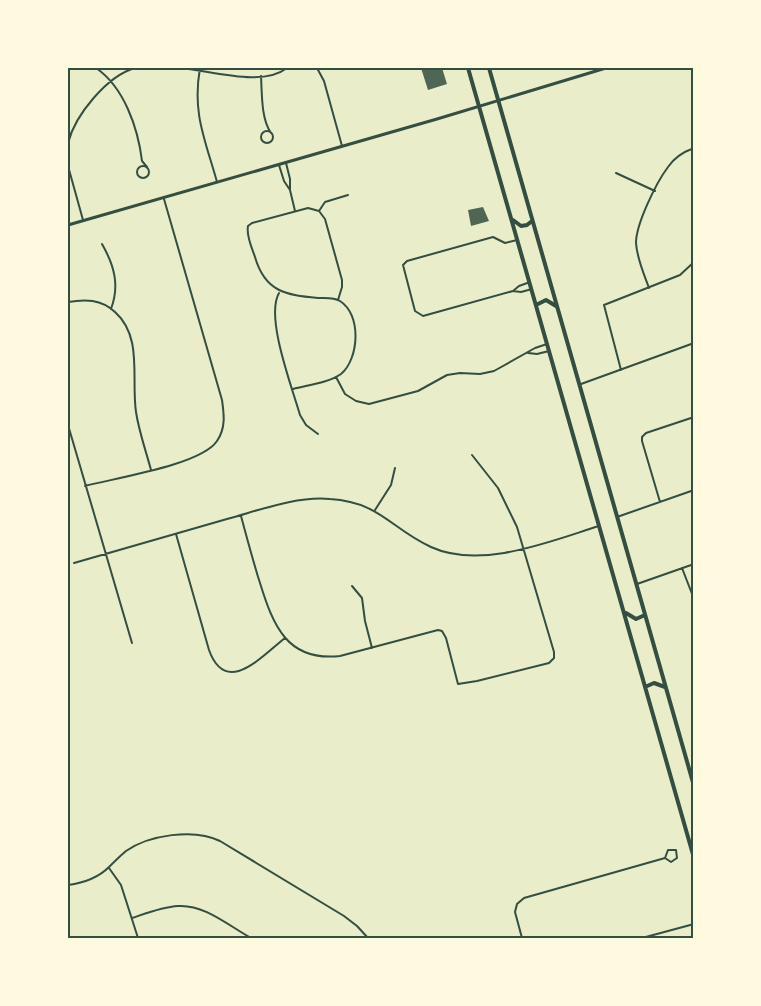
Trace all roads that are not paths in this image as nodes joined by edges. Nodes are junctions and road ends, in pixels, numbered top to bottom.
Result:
1 (96, 68) edge
2 (135, 68) edge
3 (179, 68) edge
4 (287, 68) edge
5 (317, 68) edge
6 (468, 68) edge
7 (489, 68) edge
8 (606, 68) edge
9 (200, 69) edge
10 (261, 76) junction
11 (111, 82) junction
12 (498, 100) junction
13 (479, 106) junction
14 (267, 126) junction
15 (69, 130) edge
16 (263, 132) junction
17 (271, 133) junction
18 (68, 143) edge
19 (342, 146) junction
20 (693, 148) edge
21 (142, 161) junction
22 (286, 163) junction
23 (279, 165) junction
24 (68, 166) edge
25 (139, 167) junction
26 (147, 167) junction
27 (616, 173) dead end
28 (217, 182) junction
29 (290, 190) junction
30 (655, 191) junction
31 (348, 195) dead end
32 (163, 197) junction
33 (296, 211) junction
34 (319, 211) junction
35 (511, 218) junction
36 (83, 220) junction
37 (532, 221) junction
38 (68, 225) edge
39 (517, 240) junction
40 (102, 244) dead end
41 (693, 262) edge
42 (530, 282) junction
43 (649, 288) junction
44 (532, 289) junction
45 (513, 291) junction
46 (280, 292) junction
47 (338, 300) junction
48 (68, 303) edge
49 (536, 305) junction
50 (557, 306) junction
51 (111, 309) junction
52 (693, 343) edge
53 (547, 344) junction
54 (549, 351) junction
55 (528, 353) junction
56 (621, 370) junction
57 (336, 377) junction
58 (579, 385) junction
59 (293, 389) junction
60 (693, 417) edge
61 (68, 425) edge
62 (318, 434) dead end
63 (472, 455) dead end
64 (395, 468) dead end
65 (151, 470) junction
66 (86, 486) junction
67 (693, 490) edge
68 (660, 502) junction
69 (375, 510) junction
70 (241, 516) junction
71 (617, 517) junction
72 (599, 526) junction
73 (176, 534) junction
74 (523, 550) junction
75 (107, 554) junction
76 (74, 563) dead end
77 (693, 564) edge
78 (682, 568) junction
79 (636, 584) junction
80 (352, 586) dead end
81 (693, 599) edge
82 (623, 610) junction
83 (645, 615) junction
84 (285, 638) junction
85 (132, 643) dead end
86 (372, 648) junction
87 (645, 687) junction
88 (666, 687) junction
89 (693, 786) edge
90 (664, 858) junction
91 (693, 858) edge
92 (109, 868) junction
93 (68, 885) edge
94 (132, 918) junction
95 (693, 924) edge
96 (138, 939) edge
97 (251, 939) edge
98 (368, 939) edge
99 (522, 939) edge
100 (642, 939) edge

1 - 11 street
2 - 11 street
3 - 9 street
4 - 10 street
5 - 19 street
6 - 13 main road
7 - 12 main road
8 - 12 street
9 - 10 street
9 - 28 street
10 - 14 street
11 - 15 street
11 - 21 street
12 - 13 street
12 - 37 main road
13 - 19 street
13 - 35 main road
14 - 16 street
14 - 17 street
15 - 18 street
16 - 17 street
16 - 17 street
19 - 22 street
20 - 30 street
21 - 25 street
21 - 26 street
22 - 23 street
22 - 29 street
23 - 28 street
23 - 29 street
24 - 36 street
25 - 26 street
25 - 26 street
27 - 30 street
28 - 32 street
29 - 33 street
30 - 43 street
31 - 34 street
32 - 36 street
32 - 65 street
33 - 34 street
33 - 46 street
34 - 47 street
35 - 37 main road
35 - 39 main road
36 - 38 street
37 - 50 main road
39 - 42 main road
39 - 45 street
40 - 51 street
41 - 43 street
42 - 44 main road
42 - 45 street
43 - 56 street
44 - 45 street
44 - 49 main road
46 - 47 street
46 - 59 street
47 - 57 street
48 - 51 street
49 - 50 main road
49 - 53 main road
50 - 58 main road
51 - 65 street
52 - 56 street
53 - 54 main road
53 - 55 street
54 - 55 street
54 - 72 main road
55 - 57 street
56 - 58 street
57 - 59 street
58 - 71 main road
59 - 62 street
60 - 68 street
61 - 66 street
63 - 74 street
64 - 69 street
65 - 66 street
66 - 75 street
67 - 68 street
68 - 71 street
69 - 70 street
69 - 74 street
70 - 73 street
70 - 84 street
71 - 79 main road
72 - 74 street
72 - 82 main road
73 - 75 street
73 - 84 street
74 - 86 street
75 - 76 street
75 - 85 street
77 - 78 street
78 - 79 street
78 - 81 street
79 - 83 main road
80 - 86 street
82 - 83 main road
82 - 87 main road
83 - 88 main road
84 - 86 street
87 - 88 main road
87 - 91 main road
88 - 89 main road
90 - 90 street
90 - 99 street
92 - 93 street
92 - 94 street
92 - 98 street
94 - 96 street
94 - 97 street
95 - 100 street

